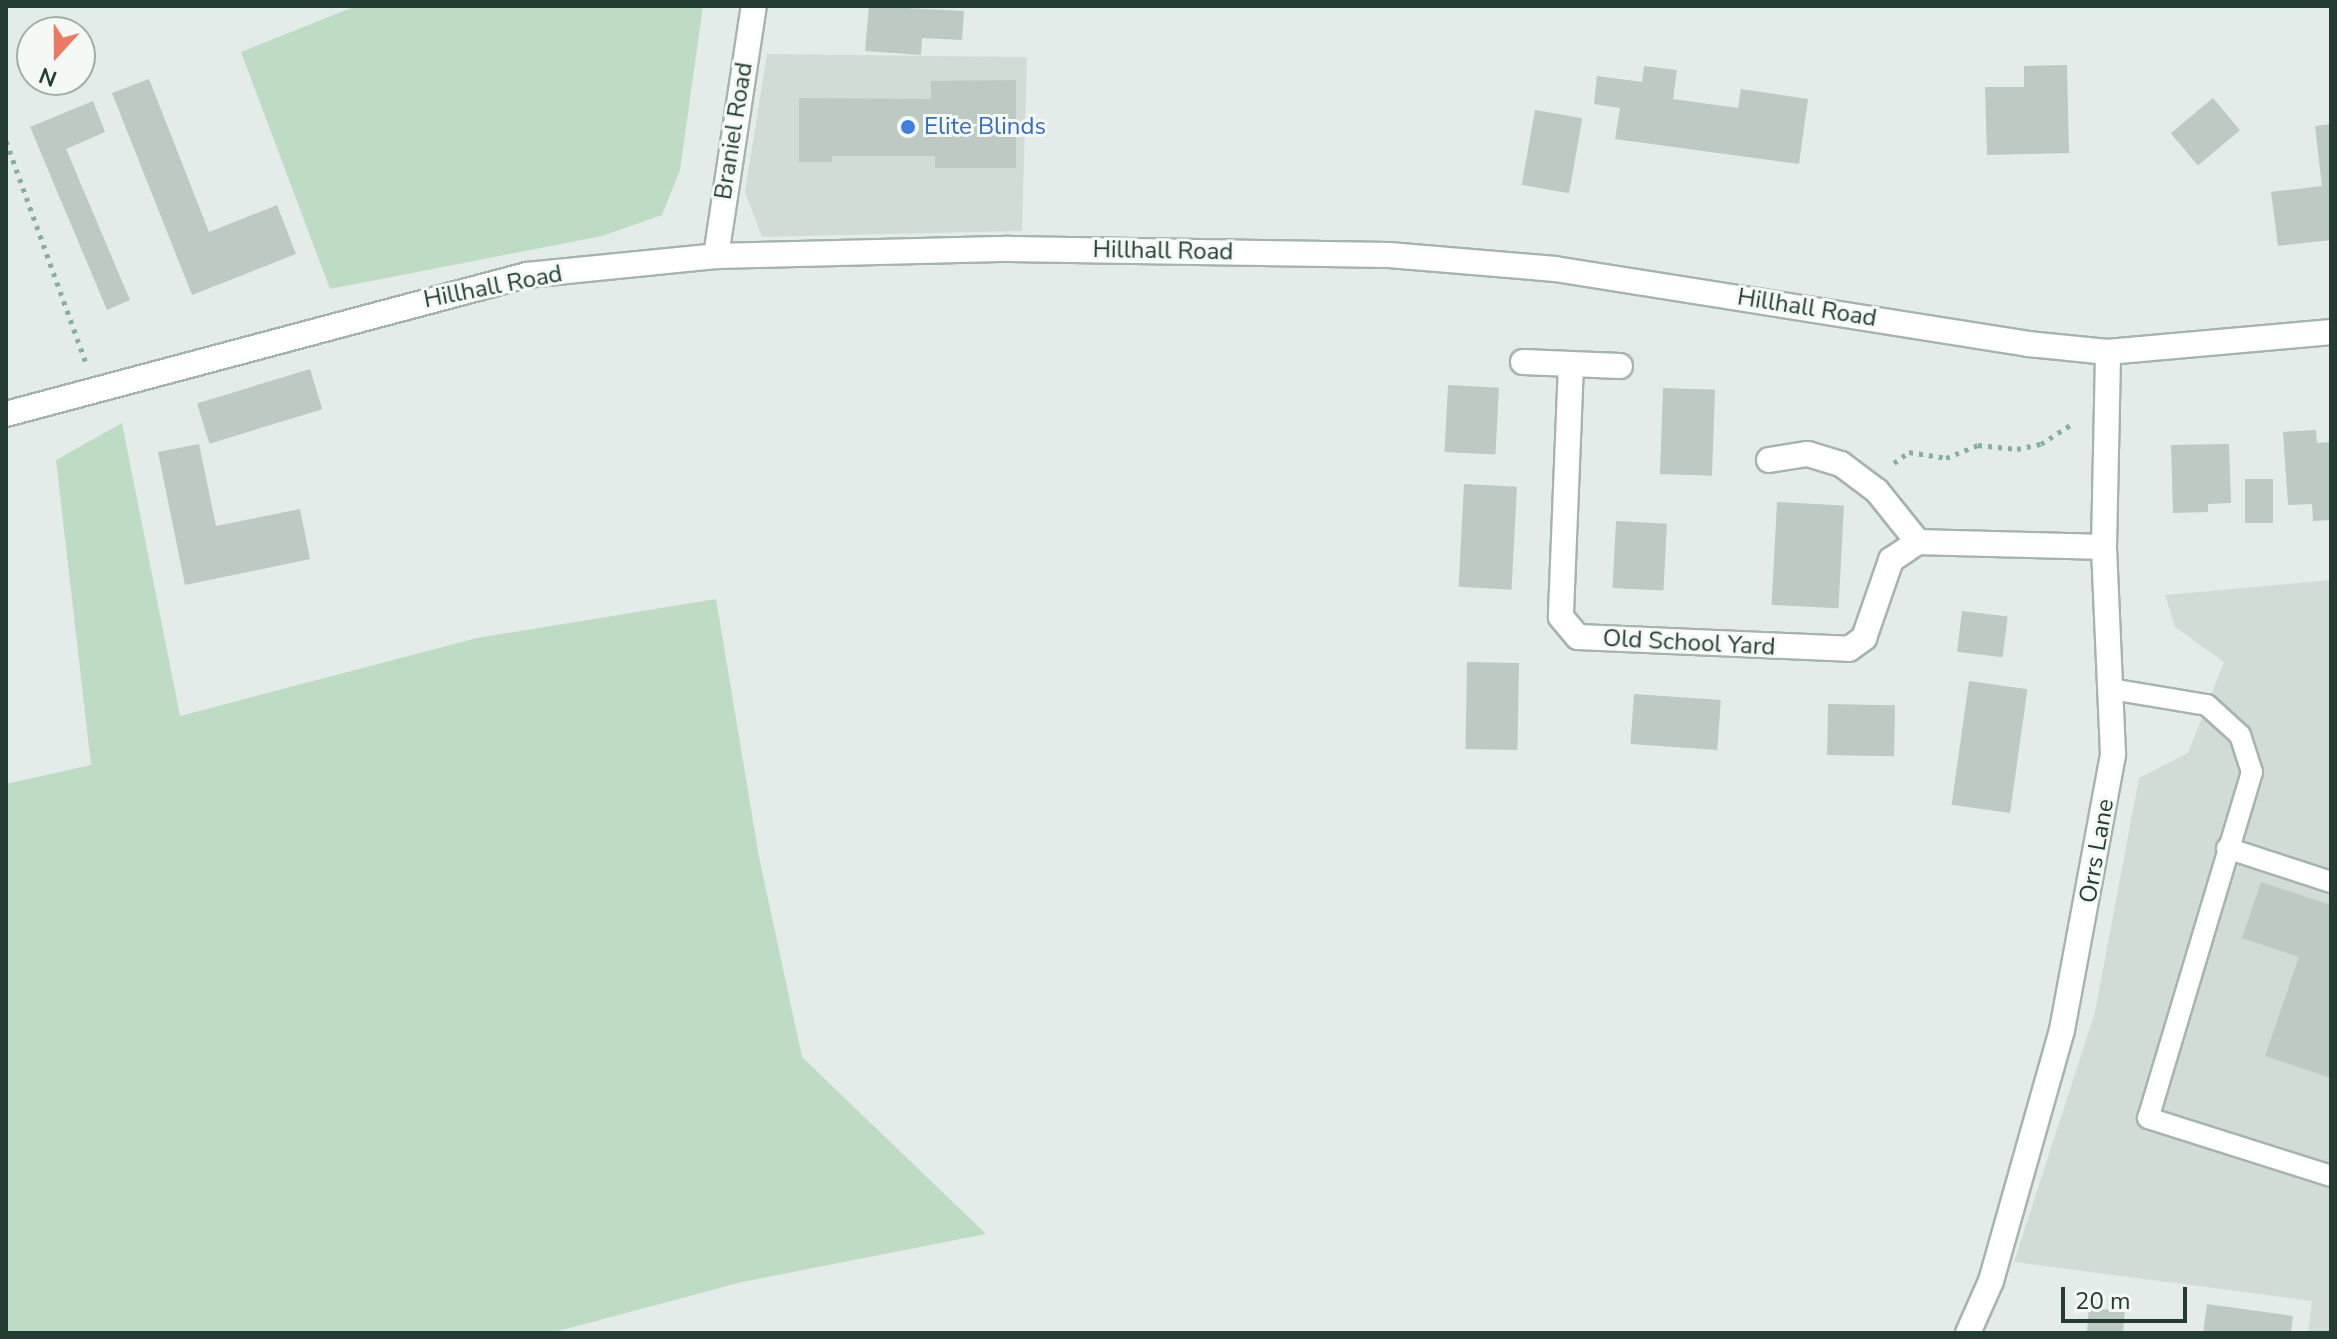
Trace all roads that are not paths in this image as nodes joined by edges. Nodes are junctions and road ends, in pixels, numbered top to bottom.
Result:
1 (754, 6) edge
2 (716, 256) junction
3 (2331, 332) edge
4 (2108, 352) junction
5 (1523, 362) dead end
6 (1571, 364) junction
7 (1620, 366) dead end
8 (6, 414) edge
9 (1769, 460) dead end
10 (1918, 542) junction
11 (2104, 547) junction
12 (2111, 689) junction
13 (2227, 848) junction
14 (2331, 882) edge
15 (2331, 1176) edge
16 (1968, 1333) edge

1 - 2 street, Braniel Road
2 - 4 street, Hillhall Road
2 - 8 street, Hillhall Road
3 - 4 street, Hillhall Road
4 - 11 street, Orrs Lane
5 - 6 street
6 - 7 street
6 - 10 street, Old School Yard
9 - 10 street
10 - 11 street
11 - 12 street, Orrs Lane
12 - 13 lane
12 - 16 street, Orrs Lane
13 - 14 lane
13 - 15 lane

